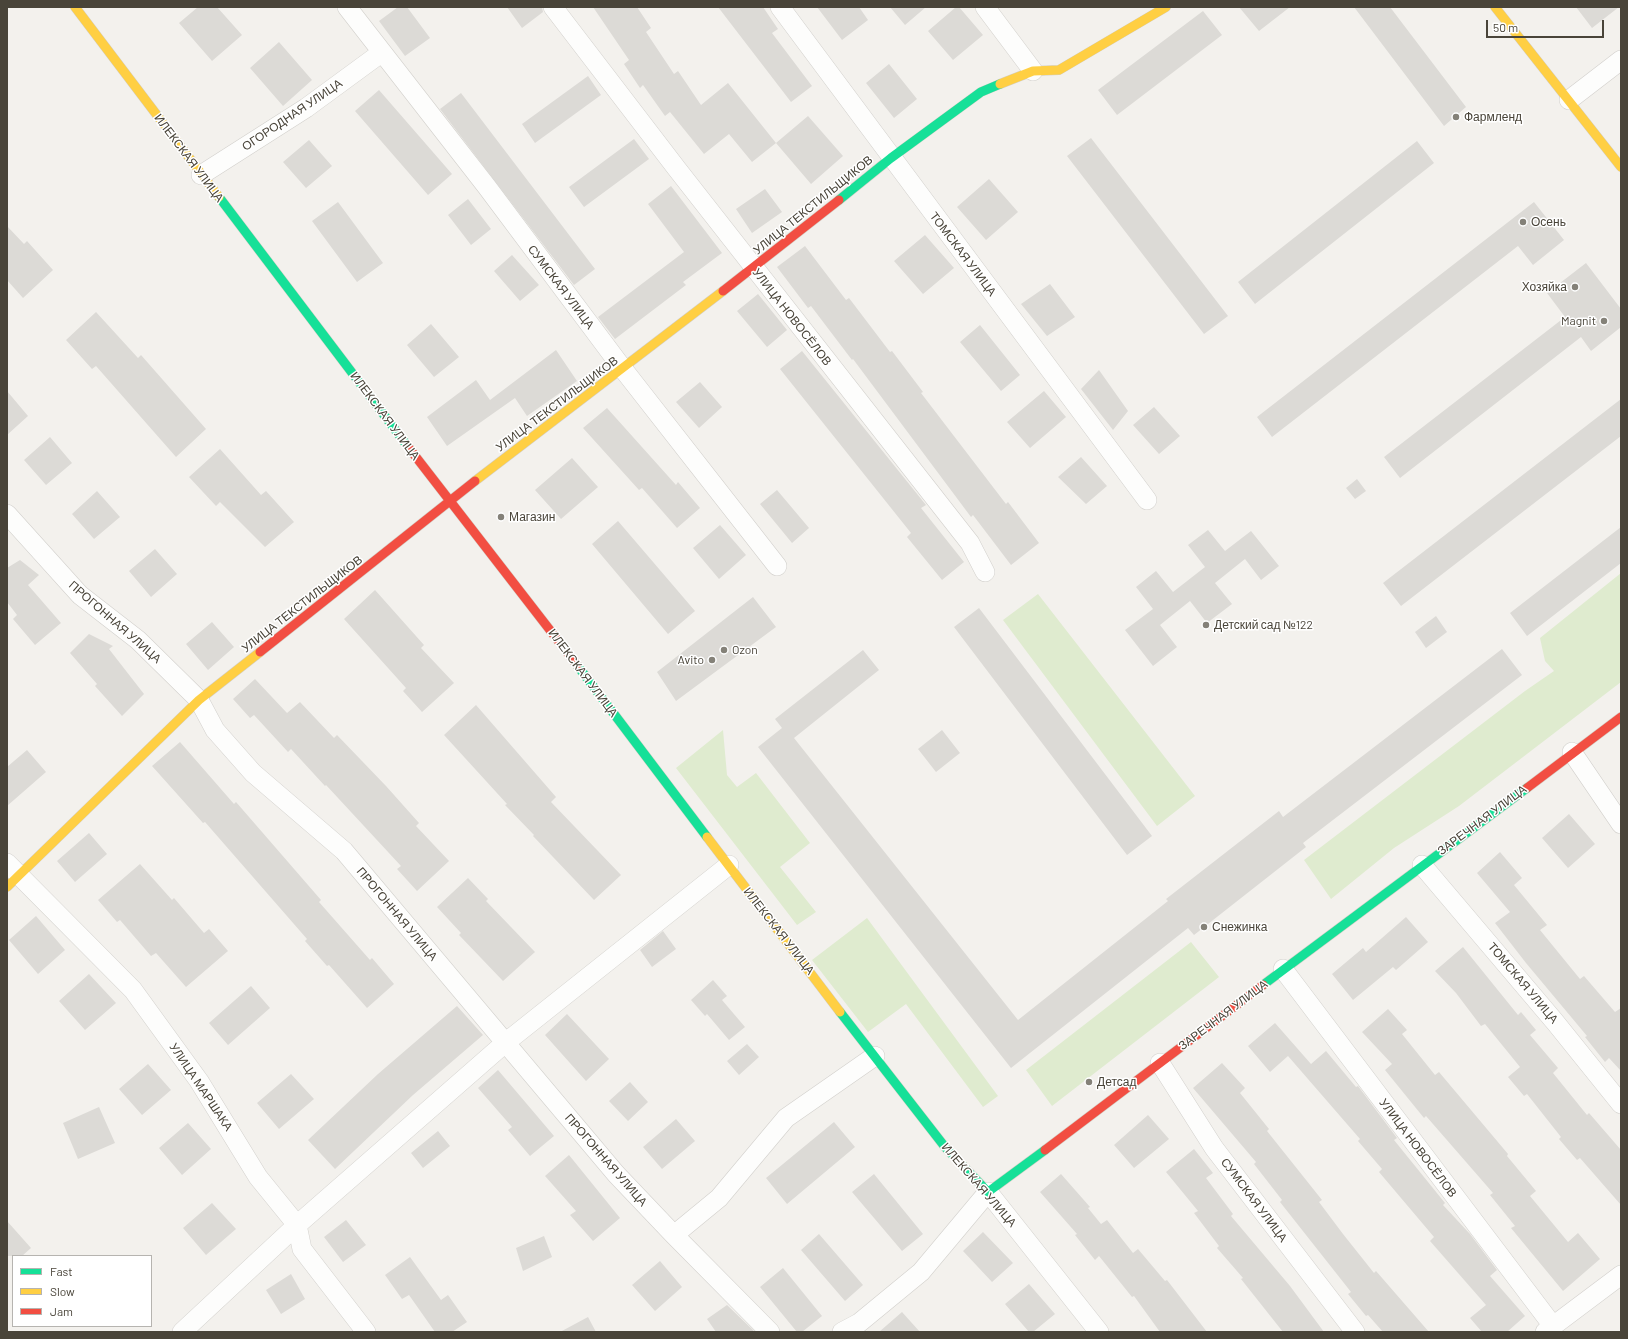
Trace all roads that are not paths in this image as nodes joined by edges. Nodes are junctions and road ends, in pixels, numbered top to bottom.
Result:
1 (75, 7) edge
2 (347, 7) edge
3 (553, 7) edge
4 (780, 7) edge
5 (985, 7) edge
6 (1166, 7) edge
7 (1495, 7) edge
8 (381, 52) junction
9 (1621, 60) edge
10 (1033, 71) junction
11 (1568, 100) junction
12 (891, 158) junction
13 (1621, 167) edge
14 (201, 175) junction
15 (754, 268) junction
16 (623, 369) junction
17 (1146, 500) dead end
18 (449, 501) junction
19 (7, 514) edge
20 (777, 566) dead end
21 (985, 572) dead end
22 (199, 700) junction
23 (1621, 717) edge
24 (1572, 752) junction
25 (1621, 824) edge
26 (1422, 864) junction
27 (729, 865) junction
28 (11, 875) edge
29 (1283, 969) junction
30 (505, 1043) junction
31 (875, 1056) junction
32 (1160, 1063) junction
33 (1621, 1104) edge
34 (988, 1192) junction
35 (297, 1225) junction
36 (674, 1235) junction
37 (1621, 1275) edge
38 (862, 1327) edge
39 (1549, 1329) edge
40 (182, 1332) edge
41 (366, 1332) edge
42 (770, 1332) edge
43 (842, 1332) edge
44 (1099, 1332) edge
45 (1355, 1332) edge

1 - 14 street, ИЛЕКСКАЯ УЛИЦА
2 - 8 street, СУМСКАЯ УЛИЦА
3 - 15 street, УЛИЦА НОВОСЁЛОВ
4 - 12 street, ТОМСКАЯ УЛИЦА
5 - 10 street
6 - 10 street, УЛИЦА ТЕКСТИЛЬЩИКОВ
7 - 11 street
8 - 14 street, ОГОРОДНАЯ УЛИЦА
8 - 16 street, СУМСКАЯ УЛИЦА
9 - 11 street
10 - 12 street, УЛИЦА ТЕКСТИЛЬЩИКОВ
11 - 13 street
12 - 15 street, УЛИЦА ТЕКСТИЛЬЩИКОВ
12 - 17 street, ТОМСКАЯ УЛИЦА
14 - 18 street, ИЛЕКСКАЯ УЛИЦА
15 - 16 street, УЛИЦА ТЕКСТИЛЬЩИКОВ
15 - 21 street, УЛИЦА НОВОСЁЛОВ
16 - 18 street, УЛИЦА ТЕКСТИЛЬЩИКОВ
16 - 20 street, СУМСКАЯ УЛИЦА
18 - 22 street, УЛИЦА ТЕКСТИЛЬЩИКОВ
18 - 27 street, ИЛЕКСКАЯ УЛИЦА
19 - 22 street, ПРОГОННАЯ УЛИЦА
22 - 28 street, УЛИЦА ТЕКСТИЛЬЩИКОВ
22 - 30 street, ПРОГОННАЯ УЛИЦА
23 - 24 street, ЗАРЕЧНАЯ УЛИЦА
24 - 25 street
24 - 26 street, ЗАРЕЧНАЯ УЛИЦА
26 - 29 street, ЗАРЕЧНАЯ УЛИЦА
26 - 33 street, ТОМСКАЯ УЛИЦА
27 - 30 street
27 - 31 street, ИЛЕКСКАЯ УЛИЦА
28 - 35 street, УЛИЦА МАРШАКА
29 - 32 street, ЗАРЕЧНАЯ УЛИЦА
29 - 39 street, УЛИЦА НОВОСЁЛОВ
30 - 35 street
30 - 36 street, ПРОГОННАЯ УЛИЦА
31 - 34 street, ИЛЕКСКАЯ УЛИЦА
31 - 36 street
32 - 34 street, ЗАРЕЧНАЯ УЛИЦА
32 - 45 street, СУМСКАЯ УЛИЦА
34 - 38 street, ЗАРЕЧНАЯ УЛИЦА
34 - 44 street, ИЛЕКСКАЯ УЛИЦА
35 - 40 street
35 - 41 street, УЛИЦА МАРШАКА
36 - 42 street, ПРОГОННАЯ УЛИЦА
37 - 39 street
38 - 43 street, ЗАРЕЧНАЯ УЛИЦА

